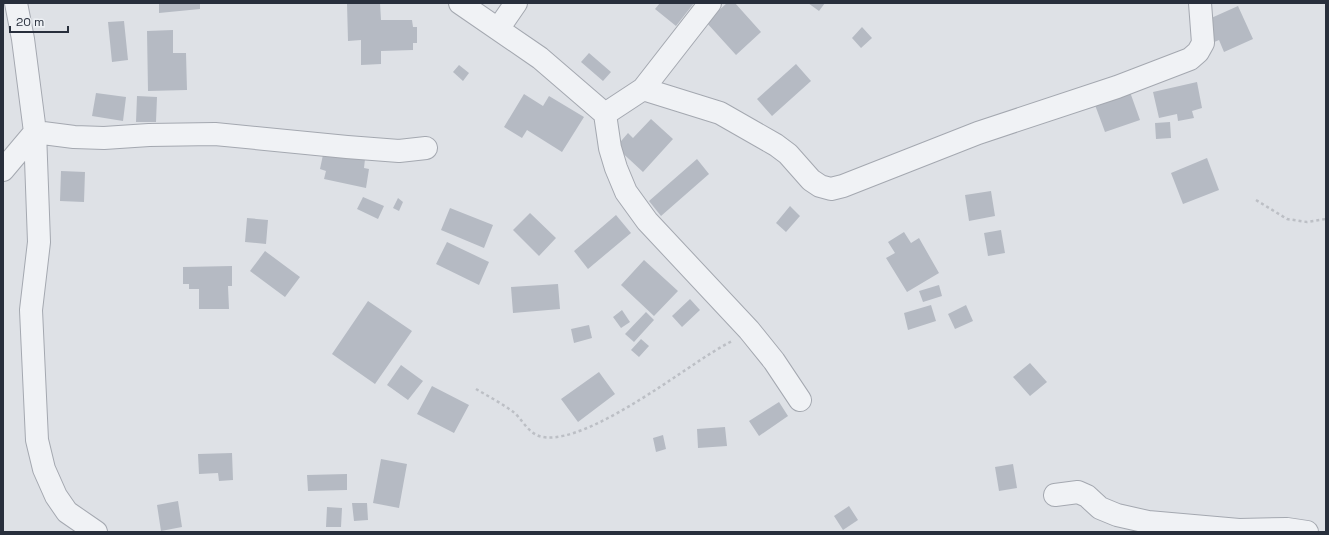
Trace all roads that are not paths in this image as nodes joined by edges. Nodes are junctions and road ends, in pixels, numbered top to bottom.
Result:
1 (16, 3) edge
2 (460, 3) edge
3 (516, 3) edge
4 (710, 3) edge
5 (1200, 3) edge
6 (498, 29) junction
7 (643, 89) junction
8 (605, 114) junction
9 (35, 132) junction
10 (426, 148) dead end
11 (3, 170) edge
12 (800, 400) dead end
13 (1055, 495) dead end
14 (69, 522) edge
15 (96, 532) edge
16 (1307, 532) edge

1 - 9 street
2 - 6 street
3 - 6 street
4 - 7 street
5 - 7 street
6 - 8 street
7 - 8 street
8 - 12 street
9 - 10 street
9 - 11 street
9 - 14 street
13 - 16 street
14 - 15 street

